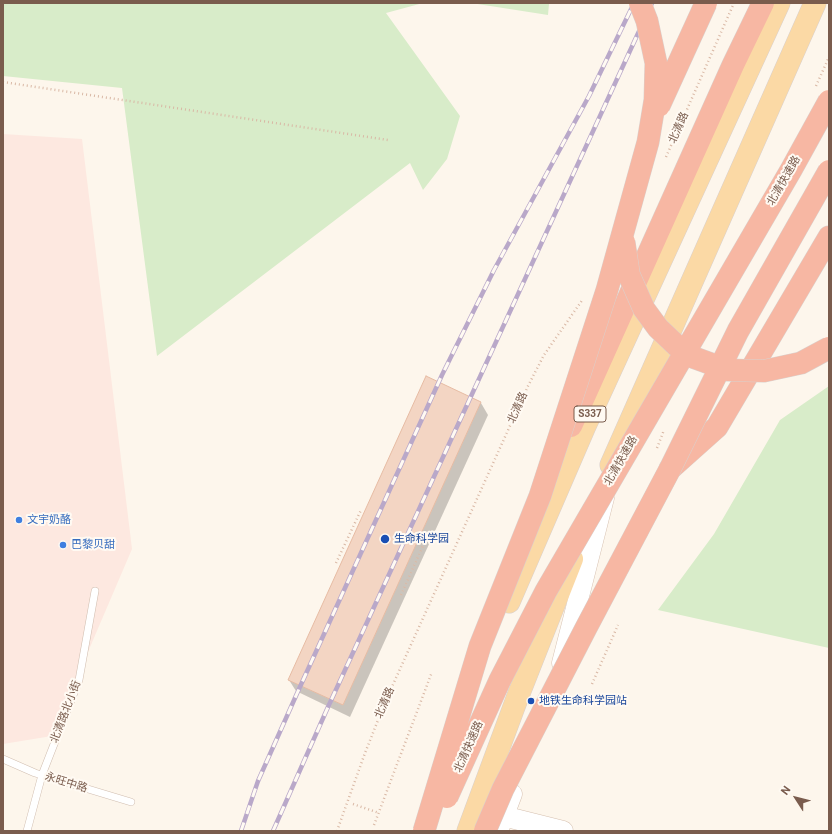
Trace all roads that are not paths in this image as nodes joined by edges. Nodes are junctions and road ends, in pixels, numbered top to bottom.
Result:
1 (640, 3) edge
2 (706, 3) edge
3 (763, 3) edge
4 (779, 3) edge
5 (815, 3) edge
6 (829, 101) edge
7 (829, 171) edge
8 (829, 237) edge
9 (829, 348) edge
10 (628, 424) junction
11 (670, 469) junction
12 (540, 496) junction
13 (95, 592) dead end
14 (3, 759) edge
15 (42, 775) junction
16 (131, 802) dead end
17 (500, 824) edge
18 (27, 831) edge
19 (417, 831) edge
20 (424, 831) edge
21 (432, 831) edge
22 (468, 831) edge
23 (485, 831) edge
24 (563, 831) edge

1 - 12 highway, bridge
2 - 9 highway, bridge
3 - 12 highway, bridge
4 - 19 main road, S337
5 - 10 main road
6 - 21 highway, 北清快速路, bridge
7 - 11 highway, bridge
8 - 11 highway, bridge
10 - 17 street
10 - 22 main road
11 - 23 highway, bridge
12 - 20 highway, bridge
13 - 15 lane, 北清路北小街
14 - 15 lane, 永旺中路
15 - 16 lane, 永旺中路
15 - 18 lane, 北清路北小街
17 - 24 street

